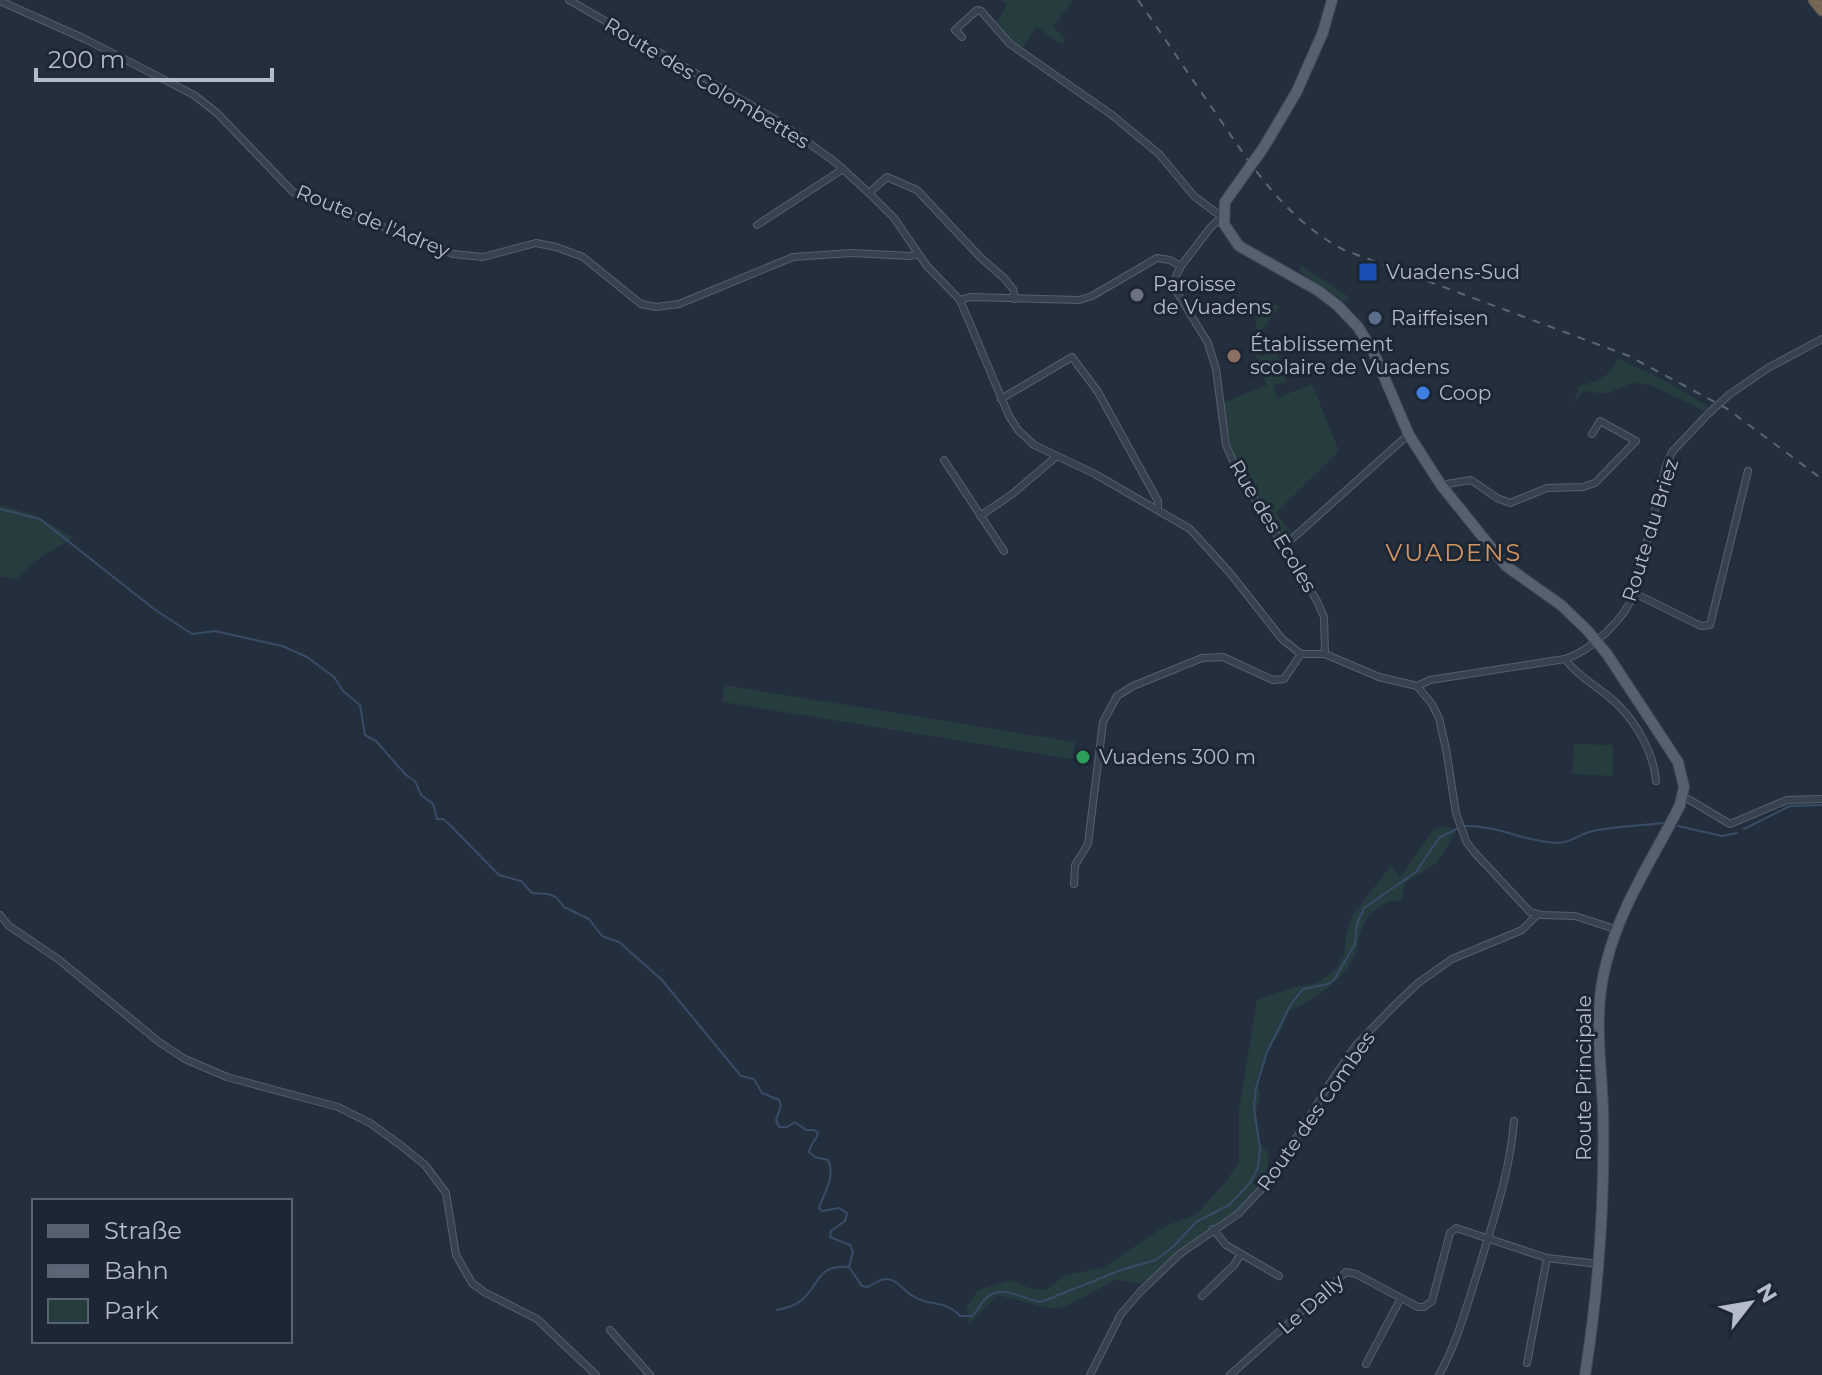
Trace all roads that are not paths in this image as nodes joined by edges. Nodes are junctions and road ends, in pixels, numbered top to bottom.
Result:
1 (569, 0) edge
2 (1332, 0) edge
3 (1814, 0) edge
4 (0, 1) edge
5 (1822, 10) edge
6 (962, 37) dead end
7 (843, 169) junction
8 (869, 193) junction
9 (1222, 217) junction
10 (757, 225) dead end
11 (918, 254) junction
12 (1181, 266) junction
13 (1015, 299) junction
14 (960, 300) junction
15 (1822, 339) edge
16 (1001, 399) junction
17 (1592, 434) dead end
18 (1409, 435) junction
19 (1056, 457) junction
20 (944, 460) dead end
21 (1748, 471) dead end
22 (1441, 485) junction
23 (1158, 510) junction
24 (980, 516) junction
25 (1283, 547) junction
26 (1004, 551) dead end
27 (1634, 593) junction
28 (1596, 639) junction
29 (1301, 654) junction
30 (1325, 654) junction
31 (1565, 659) junction
32 (1417, 686) junction
33 (1656, 781) dead end
34 (1683, 796) junction
35 (1822, 799) edge
36 (1074, 884) dead end
37 (0, 915) edge
38 (1537, 915) junction
39 (1615, 929) junction
40 (1514, 1121) dead end
41 (1213, 1229) junction
42 (1488, 1238) junction
43 (1241, 1254) junction
44 (1547, 1258) junction
45 (1599, 1264) junction
46 (1279, 1276) dead end
47 (1202, 1296) dead end
48 (1401, 1298) junction
49 (610, 1330) dead end
50 (1527, 1363) dead end
51 (1366, 1364) dead end
52 (1440, 1374) edge
53 (596, 1375) edge
54 (650, 1375) edge
55 (1090, 1375) edge
56 (1230, 1375) edge
57 (1449, 1375) edge
58 (1585, 1375) edge

1 - 7 street, Route des Colombettes
2 - 9 main road
3 - 5 highway
4 - 11 street, Route de l'Adrey
6 - 9 street
7 - 8 street, Route des Colombettes
7 - 10 street
8 - 11 street, Route des Colombettes
8 - 13 street
9 - 12 street
9 - 18 main road
11 - 14 street, Route des Colombettes
12 - 13 street
12 - 25 street, Rue des Ecoles
13 - 14 street
14 - 16 street, Route des Colombettes
15 - 27 street, Route du Briez, bridge
16 - 19 street, Route des Colombettes
16 - 23 street
17 - 22 street
18 - 22 main road
18 - 25 street
19 - 23 street, Route des Colombettes
19 - 24 street
20 - 24 street
21 - 27 street
22 - 28 main road
23 - 29 street, Route des Colombettes
24 - 26 street
25 - 30 street, Rue des Ecoles
27 - 28 street, Route du Briez
28 - 31 street, Route du Briez
28 - 34 main road
29 - 30 street
29 - 36 street
30 - 32 street
31 - 32 street
31 - 33 street
32 - 38 street
34 - 35 street
34 - 39 main road, Route Principale
37 - 53 street
38 - 39 street
38 - 41 street, Route des Combes
39 - 45 main road, Route Principale
40 - 42 street
41 - 43 street
41 - 55 street, Route des Combes
42 - 44 street
42 - 48 street
42 - 52 street
43 - 46 street
43 - 47 street
44 - 45 street
44 - 50 street
45 - 58 main road, Route Principale
48 - 51 street
48 - 56 street, Le Dally
49 - 54 street
52 - 57 street

